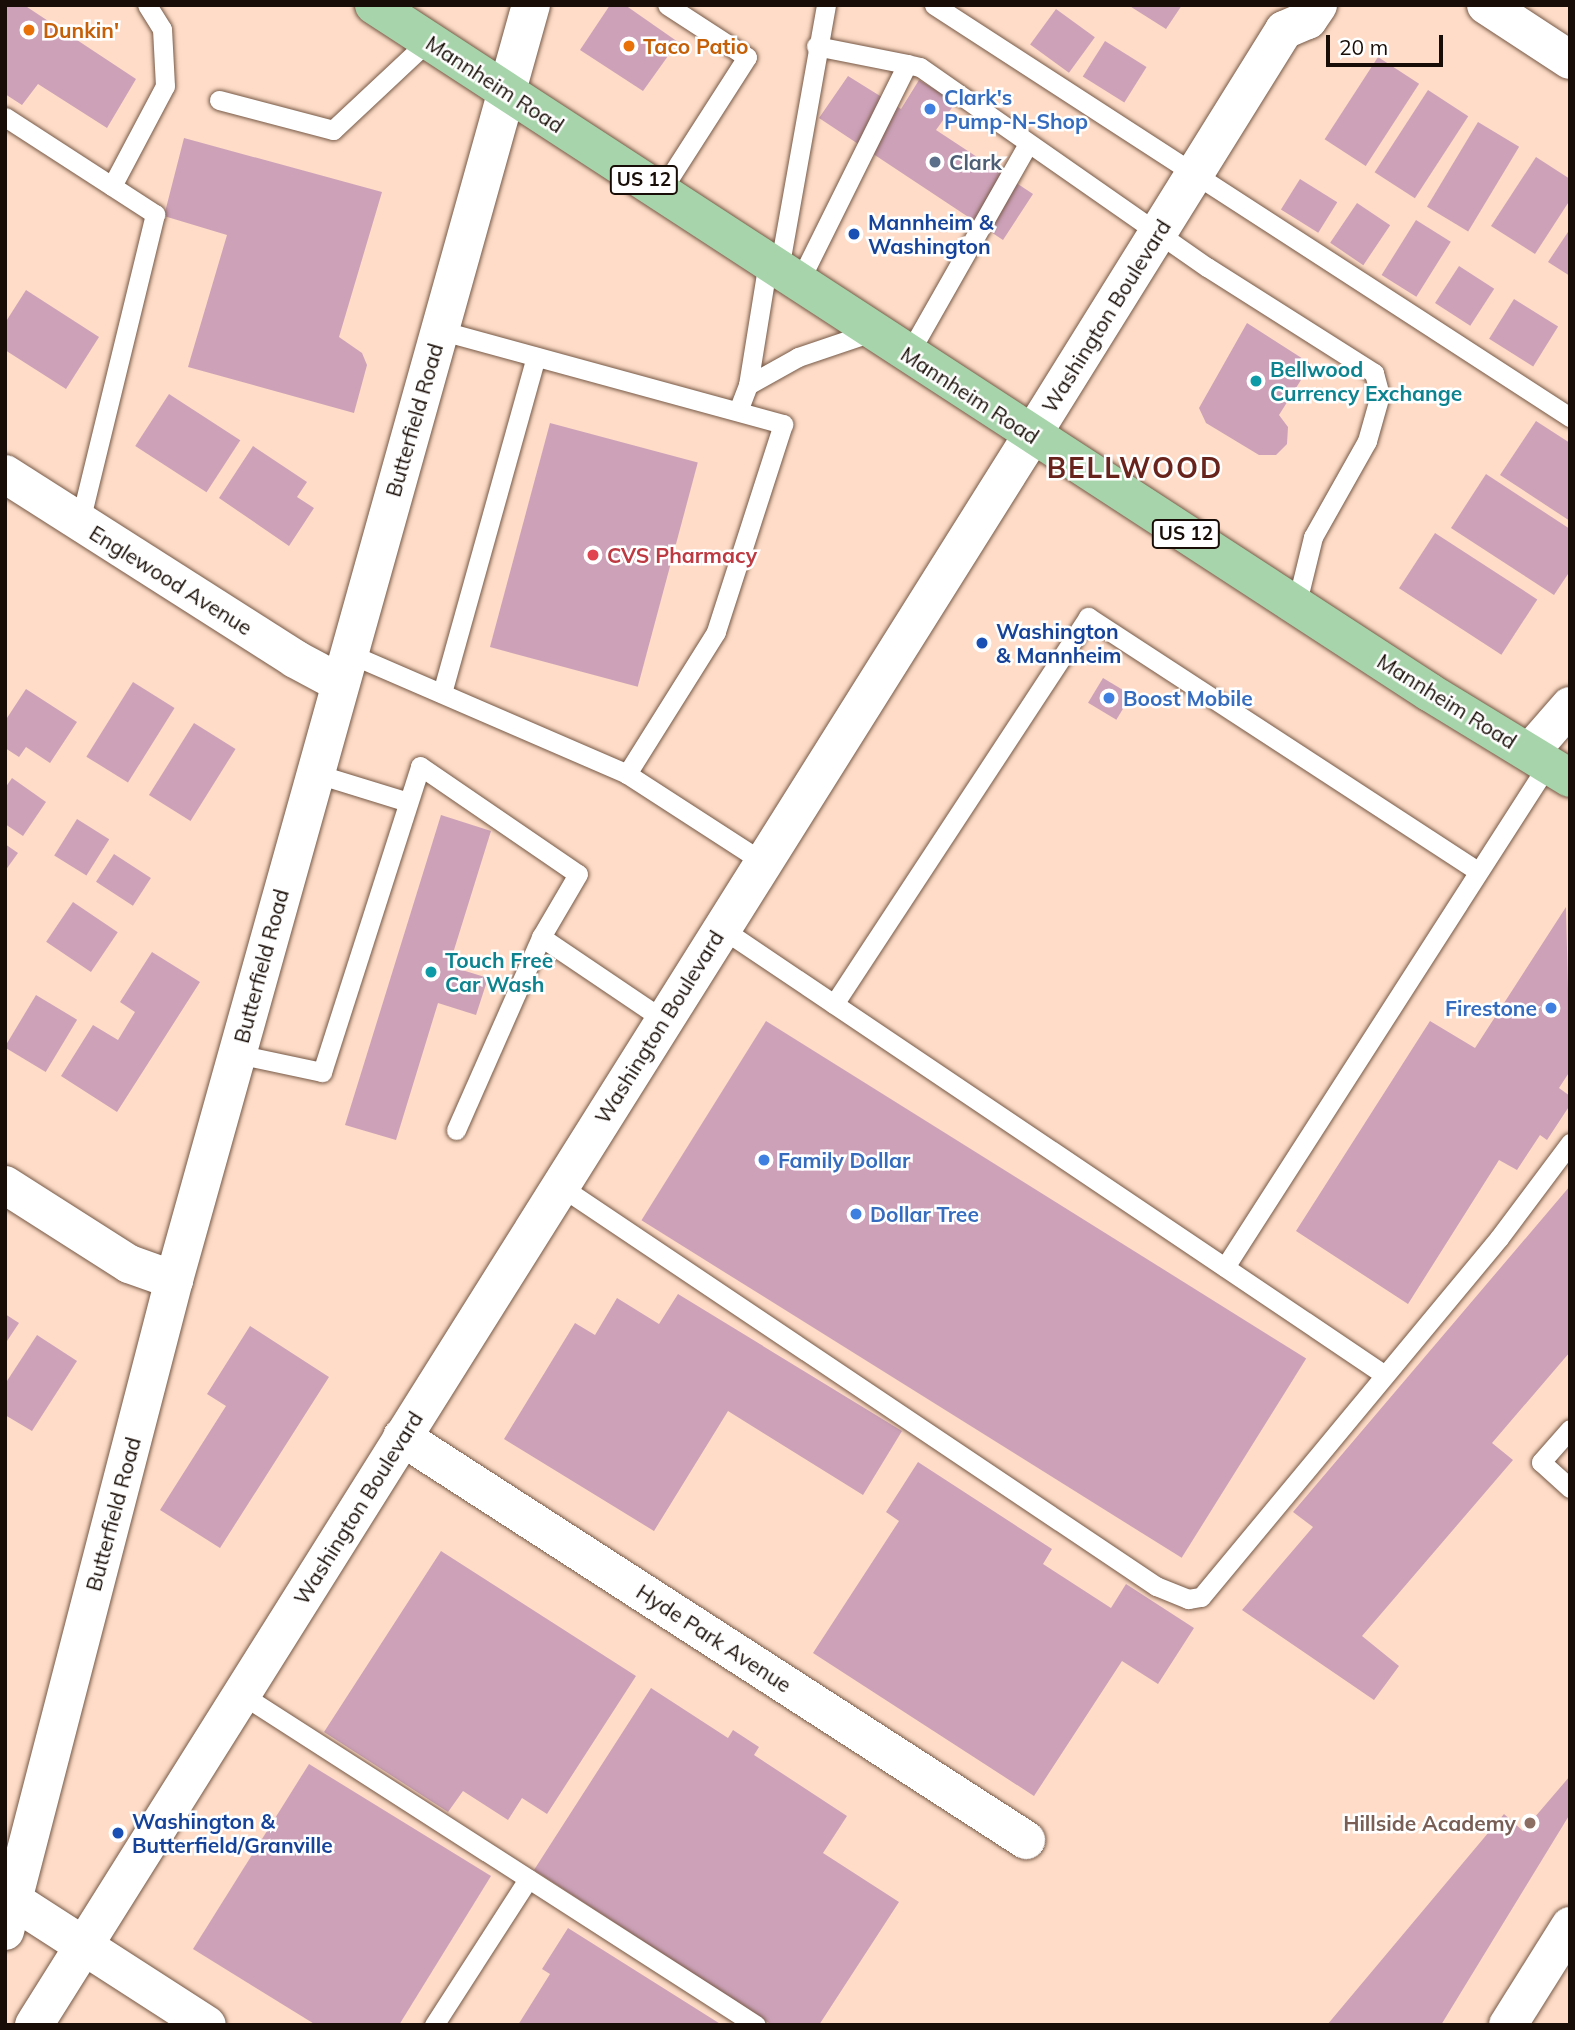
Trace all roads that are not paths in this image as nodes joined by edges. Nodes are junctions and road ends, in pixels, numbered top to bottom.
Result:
1 (531, 5) edge
2 (667, 5) edge
3 (826, 5) edge
4 (934, 5) edge
5 (1318, 5) edge
6 (1486, 5) edge
7 (149, 6) edge
8 (388, 10) edge
9 (1282, 18) edge
10 (429, 41) junction
11 (816, 46) junction
12 (1570, 60) edge
13 (907, 64) junction
14 (508, 92) junction
15 (219, 100) dead end
16 (5, 117) edge
17 (1028, 144) junction
18 (1196, 171) junction
19 (112, 186) junction
20 (661, 191) junction
21 (1157, 233) junction
22 (782, 271) junction
23 (439, 330) junction
24 (872, 332) junction
25 (908, 355) junction
26 (536, 357) junction
27 (748, 385) junction
28 (738, 411) junction
29 (1570, 417) edge
30 (1032, 435) junction
31 (5, 474) edge
32 (79, 522) junction
33 (1296, 606) junction
34 (344, 668) junction
35 (442, 693) junction
36 (1570, 706) edge
37 (1549, 765) edge
38 (314, 773) junction
39 (627, 774) junction
40 (408, 802) junction
41 (763, 862) junction
42 (1478, 871) junction
43 (721, 928) junction
44 (541, 937) junction
45 (834, 1004) junction
46 (664, 1020) junction
47 (237, 1054) junction
48 (456, 1130) dead end
49 (1570, 1143) edge
50 (5, 1185) edge
51 (559, 1186) junction
52 (1225, 1267) junction
53 (174, 1280) junction
54 (1385, 1375) junction
55 (1570, 1429) edge
56 (402, 1437) junction
57 (1570, 1488) edge
58 (241, 1694) junction
59 (1026, 1840) dead end
60 (528, 1879) junction
61 (8, 1908) edge
62 (1570, 1926) edge
63 (83, 1946) junction
64 (34, 2025) edge
65 (207, 2025) edge
66 (434, 2025) edge
67 (756, 2025) edge
68 (1508, 2025) edge

1 - 14 main road, Butterfield Road
2 - 20 lane
3 - 11 lane
4 - 18 lane
5 - 9 main road, Washington Boulevard
6 - 12 main road
7 - 19 lane
8 - 10 main road, Mannheim Road / US 12
9 - 18 main road, Washington Boulevard
10 - 14 main road, Mannheim Road / US 12
10 - 15 lane
11 - 13 lane
11 - 22 lane
13 - 17 lane
13 - 22 lane
14 - 20 main road, Mannheim Road / US 12
14 - 23 main road, Butterfield Road
16 - 19 lane
17 - 21 lane
17 - 25 lane
18 - 21 main road, Washington Boulevard
18 - 29 lane
19 - 32 lane
20 - 22 main road, Mannheim Road / US 12
21 - 30 main road, Washington Boulevard
21 - 33 lane
22 - 24 main road, Mannheim Road / US 12
22 - 27 lane
23 - 26 lane
23 - 34 main road, Butterfield Road
24 - 25 main road, Mannheim Road / US 12
24 - 27 lane
25 - 30 main road, Mannheim Road / US 12
26 - 28 lane
26 - 35 lane
27 - 28 lane
28 - 39 lane
30 - 33 main road, Mannheim Road / US 12
30 - 41 main road, Washington Boulevard
31 - 32 main road, Englewood Avenue
32 - 34 main road, Englewood Avenue
33 - 37 main road, Mannheim Road / US 12
34 - 35 lane
34 - 38 main road, Butterfield Road
35 - 39 lane
36 - 37 main road
37 - 42 lane
38 - 40 lane
38 - 47 main road, Butterfield Road
39 - 41 lane
40 - 44 lane
40 - 47 lane
41 - 43 main road, Washington Boulevard
42 - 45 lane
42 - 52 lane
43 - 45 lane
43 - 46 main road, Washington Boulevard
44 - 46 lane
44 - 48 lane
45 - 52 lane
46 - 51 main road, Washington Boulevard
47 - 53 main road, Butterfield Road
49 - 54 lane
50 - 53 main road
51 - 54 lane
51 - 56 main road, Washington Boulevard
52 - 54 lane
53 - 61 main road, Butterfield Road
55 - 57 lane
56 - 58 main road, Washington Boulevard
56 - 59 main road, Hyde Park Avenue
58 - 60 lane
58 - 63 main road, Washington Boulevard
60 - 66 lane
60 - 67 lane
61 - 63 main road
62 - 68 main road
63 - 64 main road, Washington Boulevard
63 - 65 main road

